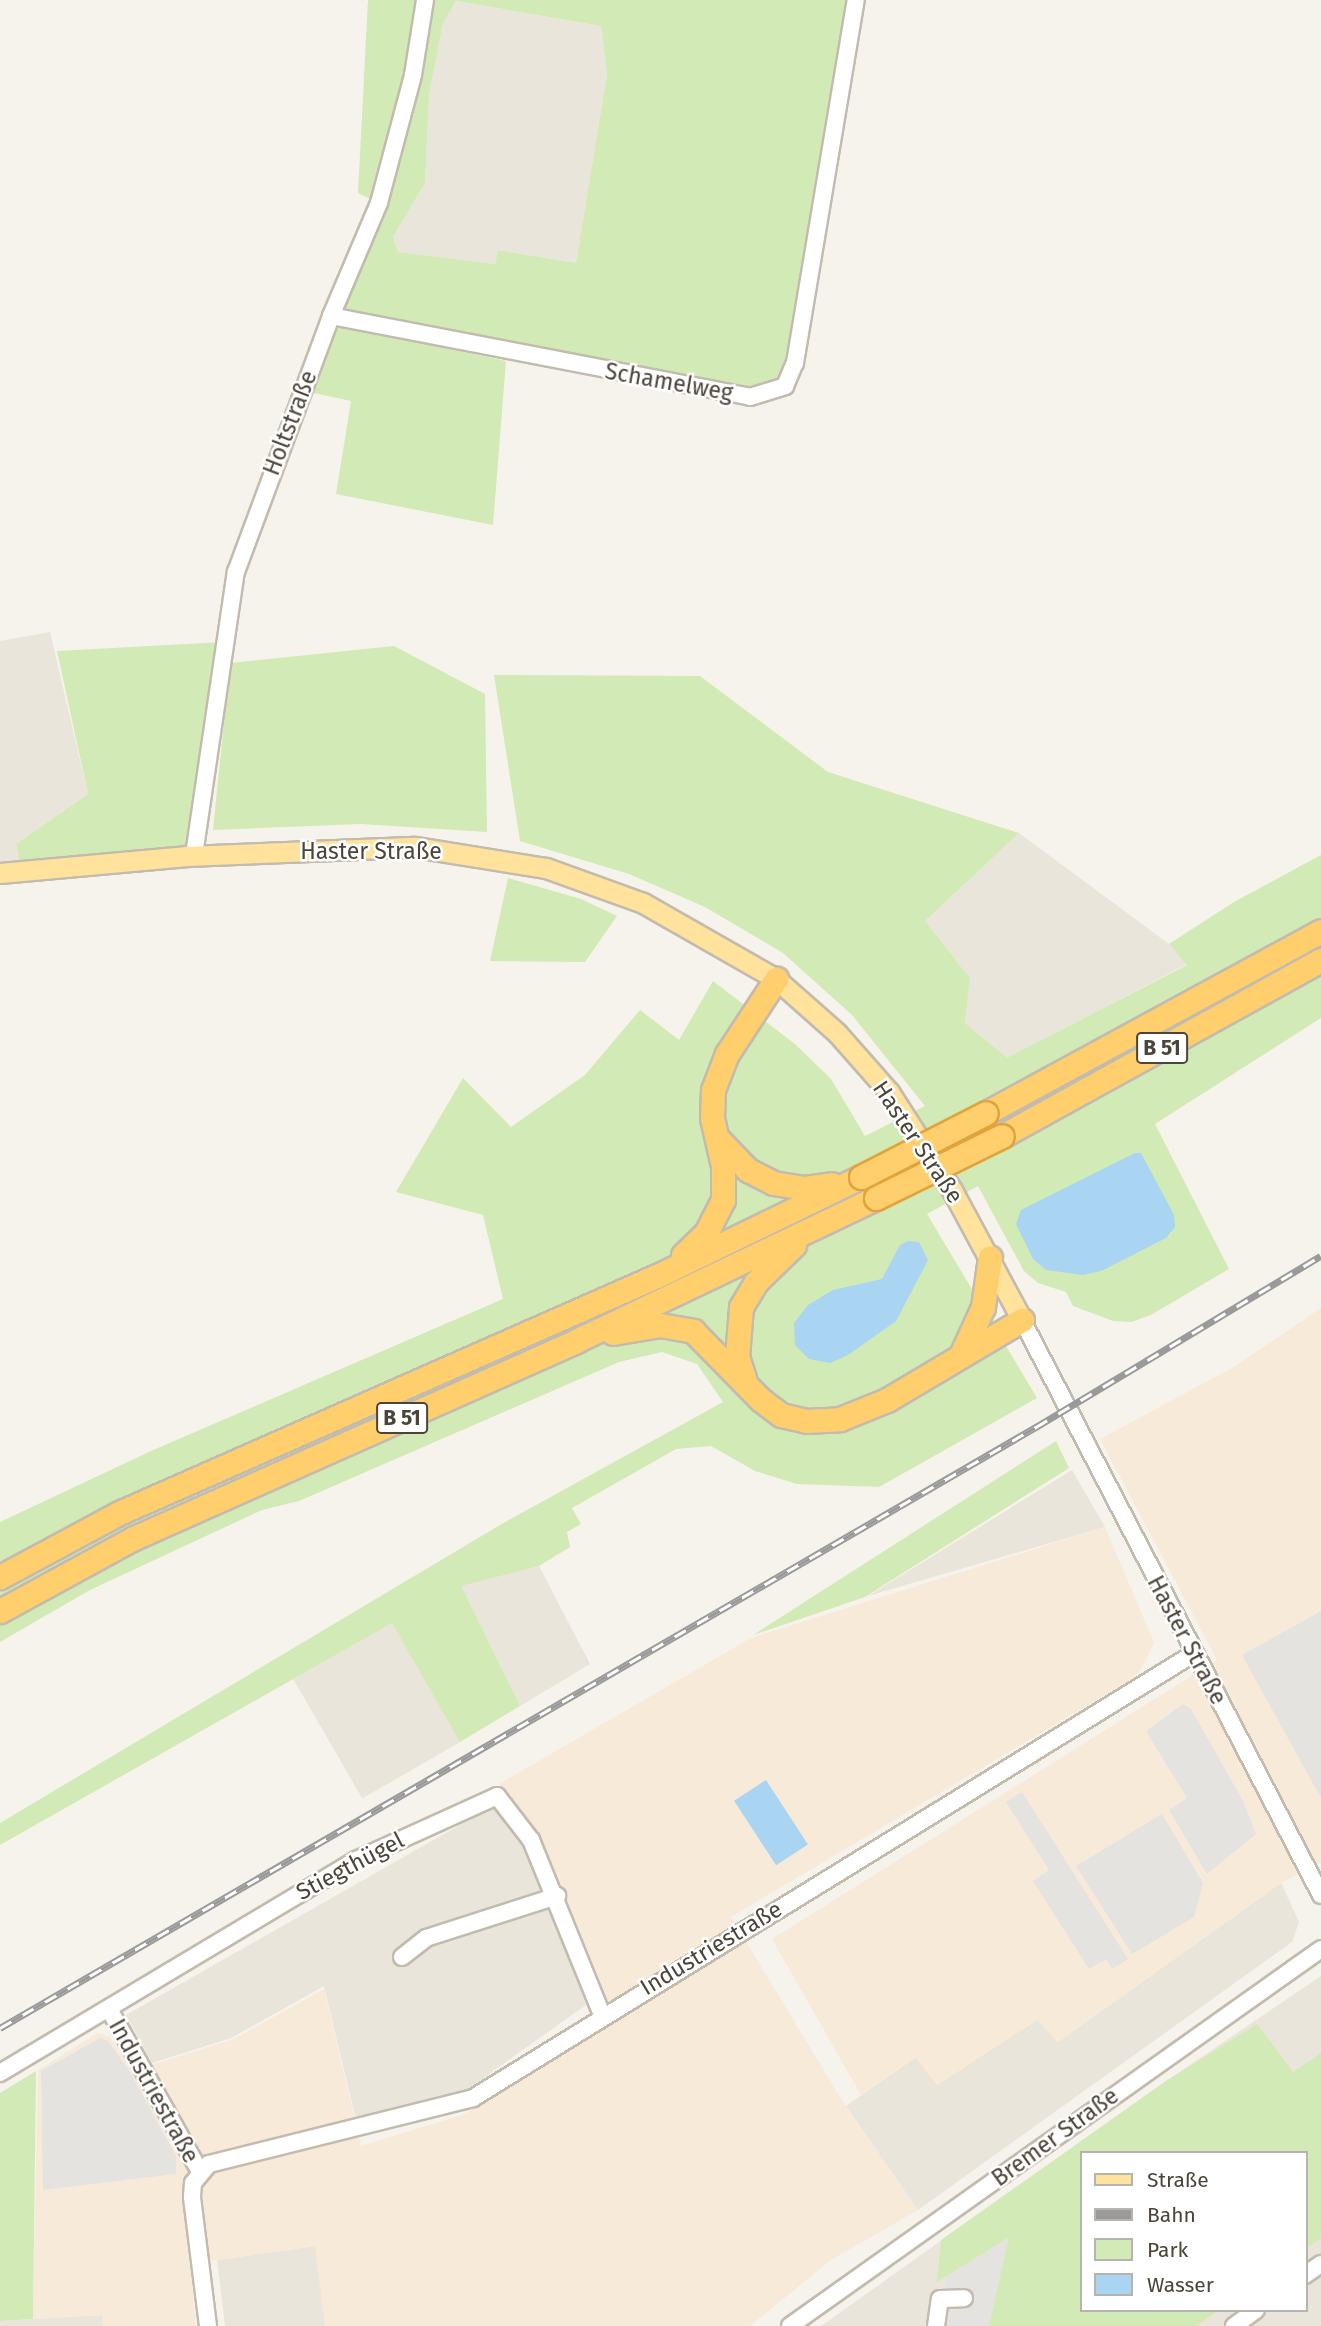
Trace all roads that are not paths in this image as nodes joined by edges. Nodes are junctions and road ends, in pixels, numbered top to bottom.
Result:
1 (425, 0) edge
2 (856, 0) edge
3 (331, 316) junction
4 (194, 855) junction
5 (0, 873) edge
6 (1321, 931) edge
7 (1321, 960) edge
8 (776, 979) junction
9 (716, 1135) junction
10 (861, 1177) junction
11 (805, 1234) junction
12 (990, 1257) junction
13 (659, 1275) junction
14 (1022, 1320) junction
15 (576, 1341) junction
16 (960, 1357) junction
17 (746, 1384) junction
18 (0, 1577) edge
19 (0, 1611) edge
20 (1193, 1654) junction
21 (1321, 1895) edge
22 (557, 1896) junction
23 (1321, 1949) edge
24 (402, 1957) dead end
25 (108, 2009) junction
26 (602, 2015) junction
27 (0, 2073) edge
28 (200, 2172) junction
29 (964, 2298) dead end
30 (1253, 2312) edge
31 (208, 2326) edge
32 (790, 2326) edge
33 (936, 2326) edge
34 (1234, 2326) edge

1 - 3 street, Holtstraße
2 - 3 street, Schamelweg
3 - 4 street, Holtstraße
4 - 5 main road, Haster Straße
4 - 8 main road, Haster Straße
6 - 10 highway, B 51, bridge
7 - 11 highway, B 51, bridge
8 - 9 highway
8 - 12 main road, Haster Straße
9 - 10 highway
9 - 13 highway
10 - 13 highway, B 51
11 - 15 highway, B 51
11 - 17 highway
12 - 14 main road, Haster Straße
12 - 16 highway
13 - 18 highway, B 51
14 - 16 highway
14 - 20 street, Haster Straße
15 - 17 highway
15 - 19 highway, B 51
16 - 17 highway
20 - 21 street, Haster Straße
20 - 26 street, Industriestraße
22 - 24 street
22 - 25 street, Stiegthügel
22 - 26 street, Stiegthügel
23 - 32 street, Bremer Straße
25 - 27 street, Stiegthügel
25 - 28 street, Industriestraße
26 - 28 street, Industriestraße
28 - 31 street, Industriestraße
29 - 33 street
30 - 34 street

